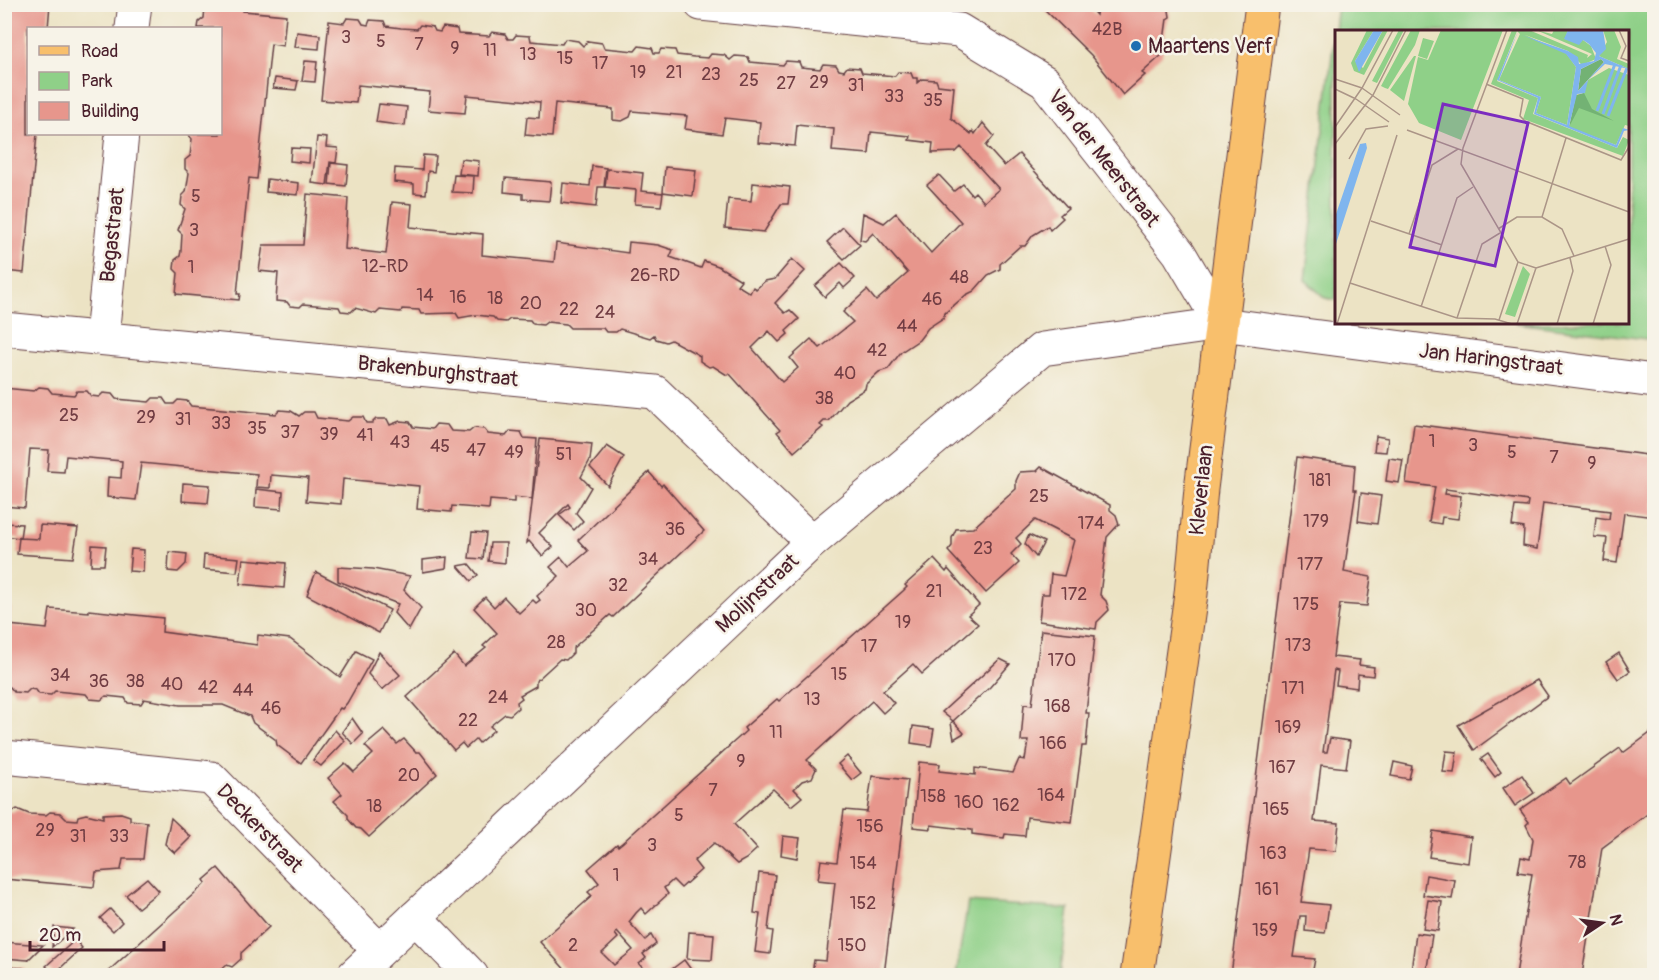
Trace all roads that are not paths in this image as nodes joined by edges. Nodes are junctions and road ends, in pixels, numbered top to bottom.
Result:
1 (135, 4) edge
2 (701, 4) edge
3 (1262, 4) edge
4 (132, 27) edge
5 (122, 135) edge
6 (1221, 324) junction
7 (4, 329) edge
8 (102, 338) junction
9 (1654, 381) edge
10 (812, 542) junction
11 (4, 757) edge
12 (415, 917) junction
13 (379, 950) junction
14 (353, 975) edge
15 (472, 975) edge
16 (1137, 975) edge

1 - 4 street
2 - 6 street, Van der Meerstraat
3 - 6 main road, Kleverlaan
5 - 8 street, Begastraat
6 - 9 street, Jan Haringstraat
6 - 10 street, Molijnstraat
6 - 16 main road, Kleverlaan
7 - 8 street, Brakenburghstraat
8 - 10 street, Brakenburghstraat
10 - 12 street, Molijnstraat
11 - 13 street, Deckerstraat
12 - 13 street, Molijnstraat
12 - 15 street
13 - 14 street, Molijnstraat

